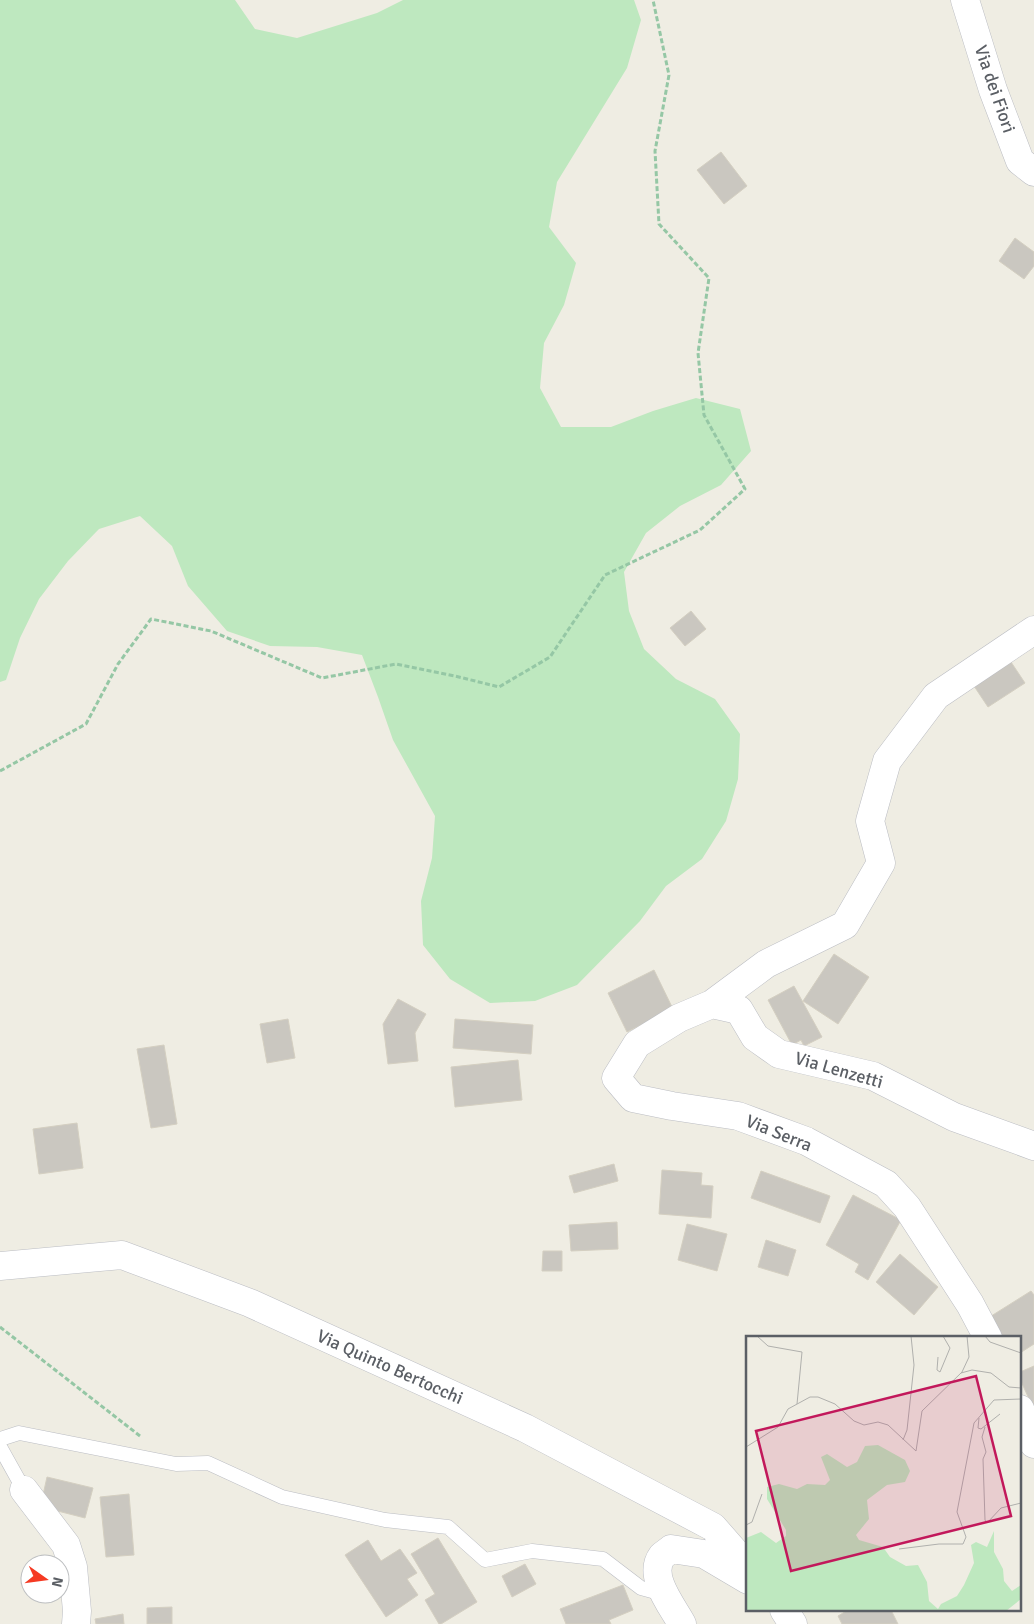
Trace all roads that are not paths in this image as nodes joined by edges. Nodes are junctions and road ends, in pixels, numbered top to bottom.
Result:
1 (965, 0) edge
2 (1034, 172) edge
3 (1034, 630) edge
4 (712, 1004) junction
5 (1034, 1146) edge
6 (0, 1266) edge
7 (987, 1336) edge
8 (1022, 1414) edge
9 (0, 1440) edge
10 (1034, 1444) edge
11 (0, 1447) edge
12 (24, 1490) joint
13 (746, 1565) edge
14 (746, 1579) edge
15 (663, 1594) junction
16 (785, 1612) edge
17 (76, 1624) edge
18 (682, 1624) edge
19 (793, 1624) edge

1 - 2 street, Via dei Fiori
3 - 4 street
4 - 5 street, Via Lenzetti
4 - 7 street, Via Serra
6 - 13 street, Via Quinto Bertocchi
8 - 10 street
9 - 15 lane
11 - 12 lane
12 - 17 street
14 - 15 street
15 - 18 street
16 - 19 street

